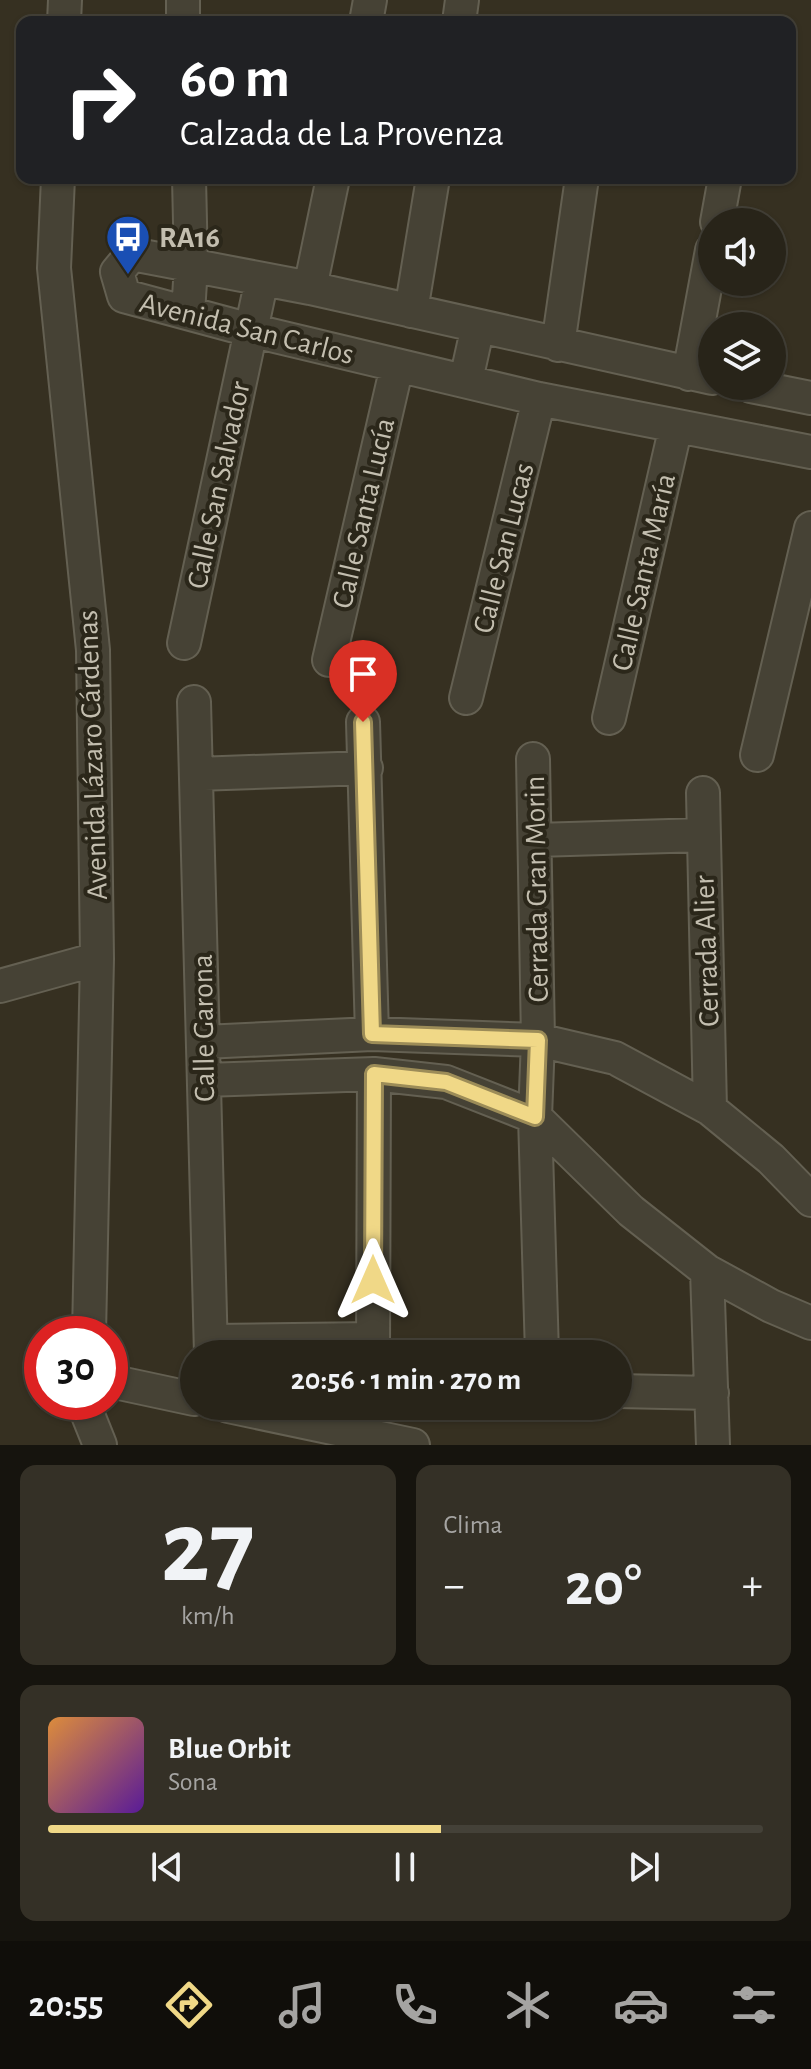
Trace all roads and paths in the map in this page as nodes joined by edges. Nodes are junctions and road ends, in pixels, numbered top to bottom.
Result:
1 (58, 184) edge
2 (189, 184) edge
3 (332, 184) edge
4 (432, 184) edge
5 (581, 184) edge
6 (724, 184) edge
7 (720, 208) edge
8 (191, 266) junction
9 (262, 279) junction
10 (310, 288) junction
11 (411, 311) junction
12 (188, 313) junction
13 (478, 326) junction
14 (250, 330) junction
15 (558, 345) junction
16 (397, 366) junction
17 (698, 375) edge
18 (466, 380) junction
19 (786, 393) edge
20 (811, 398) edge
21 (539, 399) junction
22 (752, 400) edge
23 (676, 426) junction
24 (746, 439) junction
25 (811, 452) edge
26 (811, 528) edge
27 (184, 643) dead end
28 (329, 660) dead end
29 (466, 698) dead end
30 (194, 702) dead end
31 (609, 718) dead end
32 (363, 722) dead end
33 (757, 755) dead end
34 (533, 759) dead end
35 (366, 768) junction
36 (196, 774) junction
37 (703, 793) dead end
38 (703, 835) junction
39 (536, 840) junction
40 (97, 959) junction
41 (0, 986) edge
42 (372, 1034) junction
43 (538, 1040) junction
44 (204, 1042) junction
45 (374, 1074) junction
46 (205, 1080) junction
47 (710, 1109) junction
48 (535, 1117) junction
49 (811, 1200) edge
50 (707, 1271) junction
51 (89, 1316) edge
52 (811, 1323) edge
53 (211, 1340) edge
54 (373, 1340) edge
55 (542, 1340) edge
56 (128, 1385) edge
57 (632, 1391) edge
58 (712, 1393) junction
59 (180, 1396) edge
60 (83, 1420) edge
61 (92, 1420) edge
62 (294, 1420) edge
63 (73, 1445) edge
64 (100, 1445) edge
65 (413, 1445) edge
66 (713, 1445) edge

1 - 40 street, Avenida Lázaro Cárdenas
2 - 8 street
3 - 10 street
4 - 11 street
5 - 15 street
6 - 7 street
8 - 9 street, Avenida San Carlos
8 - 12 street
8 - 12 street, Avenida San Carlos
9 - 10 street, Avenida San Carlos
9 - 14 street, Calle San Salvador
10 - 11 street, Avenida San Carlos
11 - 13 street, Avenida San Carlos
12 - 14 street, Avenida San Carlos
13 - 15 street, Avenida San Carlos
13 - 18 street
14 - 16 street, Avenida San Carlos
14 - 27 street, Calle San Salvador
15 - 17 street, Avenida San Carlos
16 - 18 street, Avenida San Carlos
16 - 28 street, Calle Santa Lucía
18 - 21 street, Avenida San Carlos
19 - 20 street
21 - 23 street, Avenida San Carlos
21 - 29 street, Calle San Lucas
22 - 24 street
23 - 24 street, Avenida San Carlos
23 - 31 street, Calle Santa María
24 - 25 street, Avenida San Carlos
26 - 33 street
30 - 36 street, Calle Garona
32 - 35 street
34 - 39 street, Cerrada Gran Morin
35 - 36 street
35 - 42 street
36 - 44 street, Calle Garona
37 - 38 street, Cerrada Alier
38 - 39 street
38 - 47 street, Cerrada Alier
39 - 43 street, Cerrada Gran Morin
40 - 41 street
40 - 51 street, Avenida Lázaro Cárdenas
42 - 43 street
42 - 44 street
43 - 47 street
43 - 48 street, Cerrada Gran Morin
44 - 46 street, Calle Garona
45 - 46 street
45 - 48 street
45 - 54 street
46 - 53 street, Calle Garona
47 - 49 street
48 - 50 street
48 - 55 street, Cerrada Gran Morin
50 - 52 street
50 - 58 street
56 - 59 street
57 - 58 street
58 - 66 street
60 - 63 street
61 - 64 street
62 - 65 street

